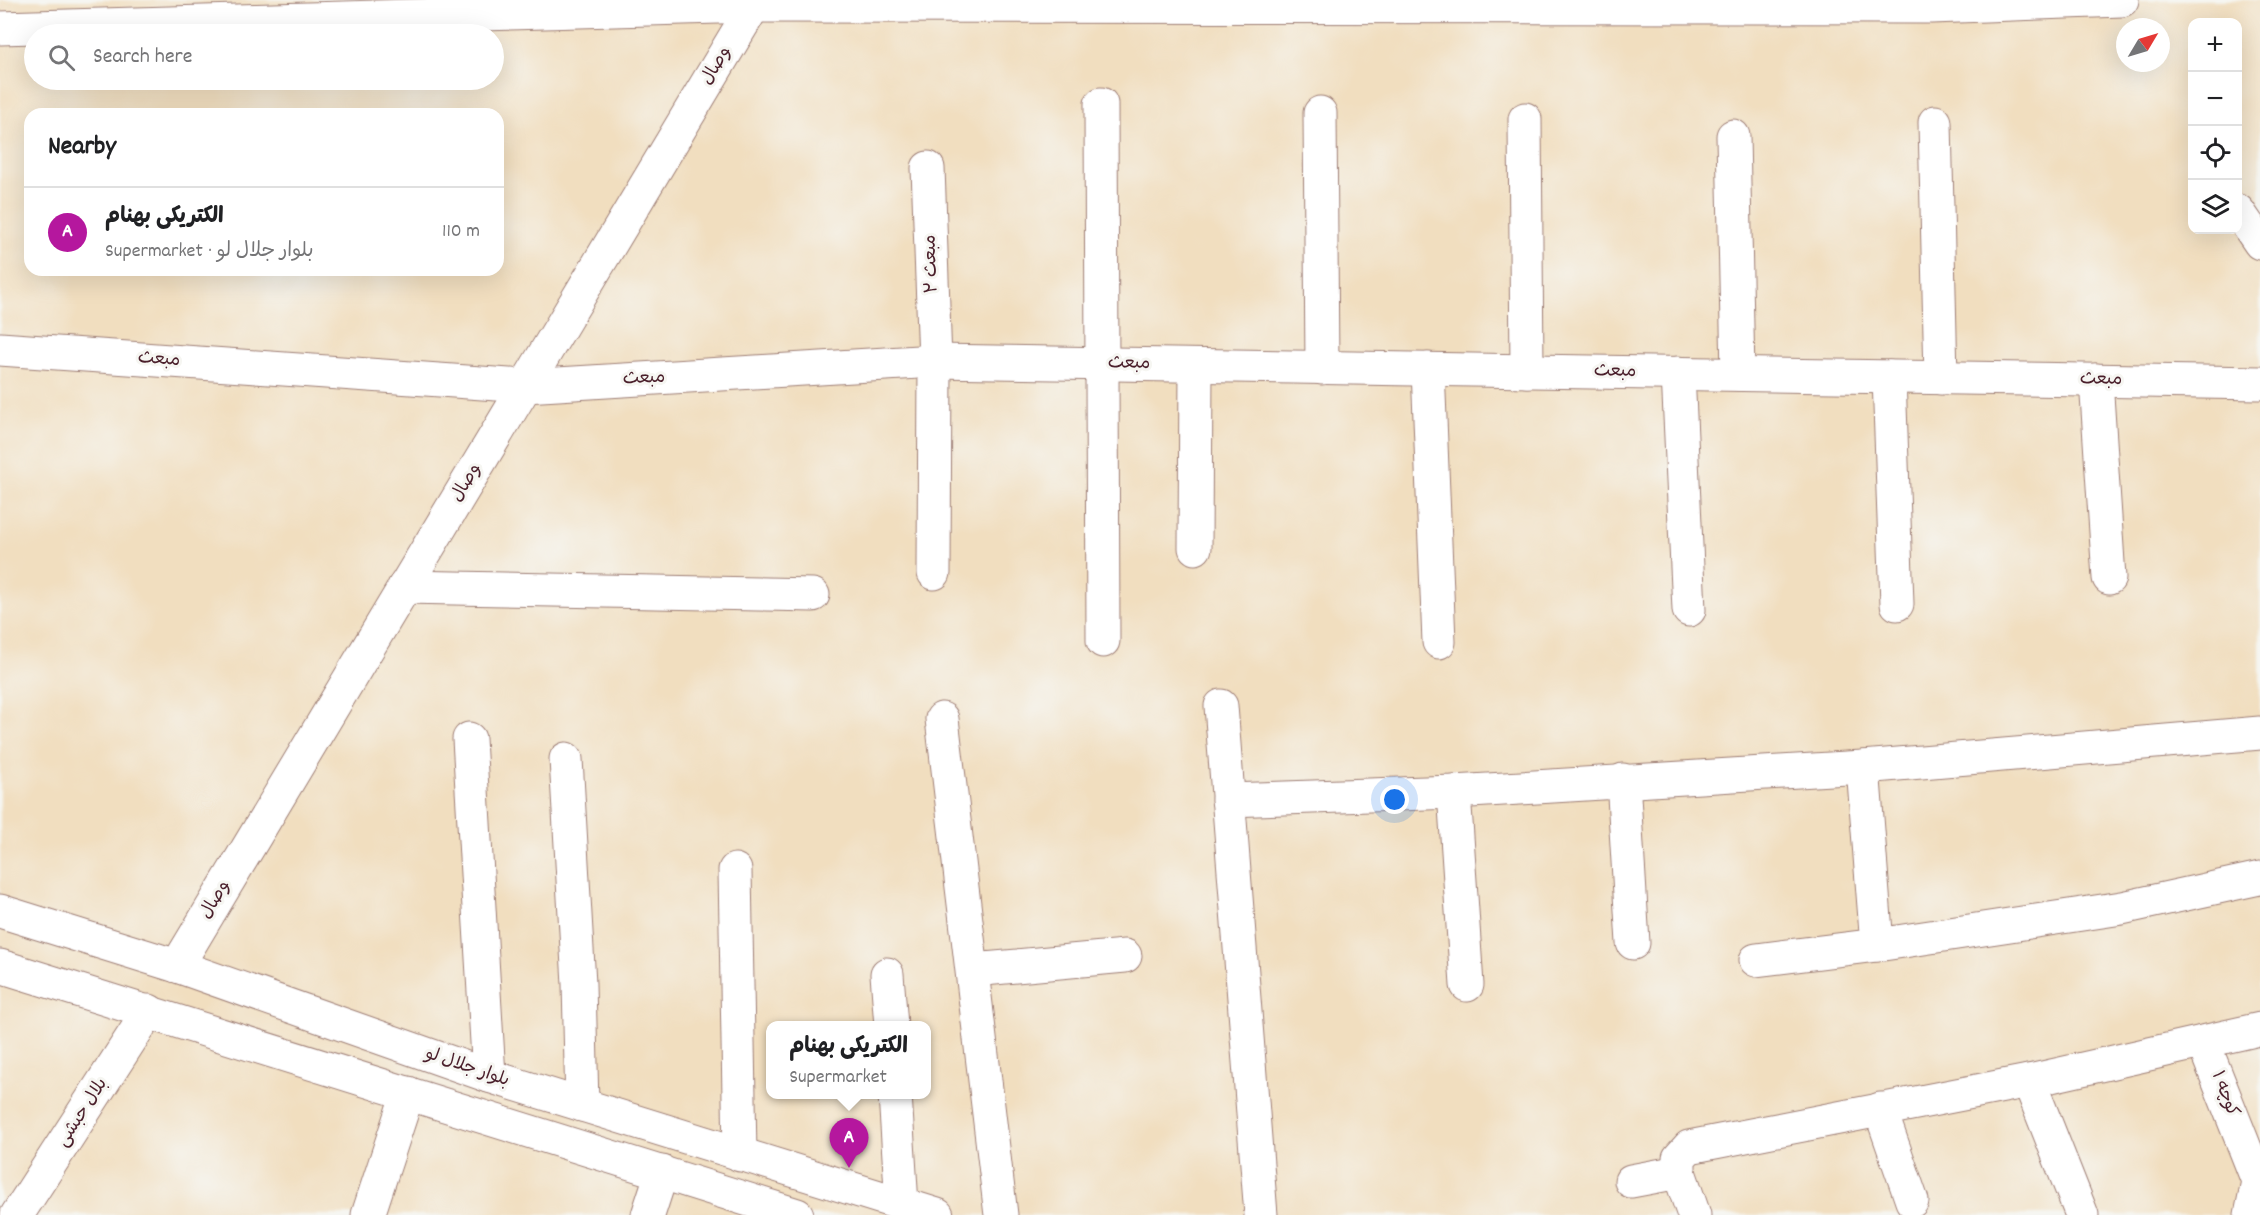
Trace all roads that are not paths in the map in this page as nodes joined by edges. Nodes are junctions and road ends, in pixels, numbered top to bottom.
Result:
1 (2122, 0) edge
2 (755, 3) edge
3 (121, 24) edge
4 (24, 27) edge
5 (0, 28) edge
6 (1101, 104) dead end
7 (1320, 112) dead end
8 (1526, 119) dead end
9 (1935, 122) dead end
10 (1733, 136) dead end
11 (928, 168) dead end
12 (2242, 217) edge
13 (2260, 243) edge
14 (0, 349) edge
15 (935, 361) junction
16 (1104, 364) junction
17 (1196, 366) junction
18 (1322, 368) junction
19 (1428, 369) junction
20 (1527, 371) junction
21 (1678, 373) junction
22 (1738, 374) junction
23 (1889, 377) junction
24 (1941, 378) junction
25 (2096, 380) junction
26 (2260, 383) edge
27 (525, 386) junction
28 (1195, 548) dead end
29 (934, 573) dead end
30 (2109, 578) dead end
31 (404, 587) junction
32 (813, 595) dead end
33 (1897, 604) dead end
34 (1689, 610) dead end
35 (1103, 640) dead end
36 (1439, 642) dead end
37 (1221, 706) dead end
38 (942, 718) dead end
39 (2260, 733) edge
40 (468, 739) dead end
41 (566, 759) dead end
42 (1863, 767) junction
43 (1623, 780) junction
44 (1454, 792) junction
45 (1228, 800) junction
46 (735, 870) dead end
47 (2260, 878) edge
48 (0, 911) edge
49 (1633, 943) dead end
50 (1877, 945) junction
51 (1125, 956) dead end
52 (1756, 960) dead end
53 (0, 966) edge
54 (177, 966) junction
55 (973, 970) junction
56 (887, 974) dead end
57 (1467, 985) dead end
58 (149, 1011) junction
59 (891, 1021) edge
60 (2260, 1029) edge
61 (2203, 1042) junction
62 (489, 1076) junction
63 (2029, 1081) junction
64 (408, 1092) junction
65 (895, 1099) edge
66 (582, 1105) junction
67 (1880, 1109) junction
68 (740, 1155) junction
69 (662, 1172) junction
70 (1679, 1172) junction
71 (1631, 1181) dead end
72 (1912, 1201) dead end
73 (902, 1205) junction
74 (17, 1215) edge
75 (368, 1215) edge
76 (648, 1215) edge
77 (797, 1215) edge
78 (937, 1215) edge
79 (1001, 1215) edge
80 (1261, 1215) edge
81 (1694, 1215) edge
82 (2082, 1215) edge
83 (2252, 1215) edge

1 - 2 street
2 - 3 street
2 - 27 street, وصال
4 - 5 street
6 - 16 street
7 - 18 street
8 - 20 street
9 - 24 street
10 - 22 street
11 - 15 street, مبعث ۲
12 - 13 street
14 - 27 street, مبعث
15 - 16 street, مبعث
15 - 27 street, مبعث
15 - 29 street, مبعث ۲
16 - 17 street, مبعث
16 - 35 street
17 - 18 street, مبعث
17 - 28 street
18 - 19 street, مبعث
19 - 20 street, مبعث
19 - 36 street
20 - 21 street, مبعث
21 - 22 street, مبعث
21 - 34 street
22 - 23 street, مبعث
23 - 24 street, مبعث
23 - 33 street
24 - 25 street, مبعث
25 - 26 street, مبعث
25 - 30 street
27 - 31 street, وصال
31 - 32 street
31 - 54 street, وصال
37 - 45 street
38 - 55 street
39 - 42 street
40 - 62 street
41 - 66 street
42 - 43 street
42 - 50 street
43 - 44 street
43 - 49 street
44 - 45 street
44 - 57 street
45 - 80 street
46 - 68 street
47 - 50 street
48 - 54 street, بلوار جلال لو
50 - 52 street
51 - 55 street
53 - 58 street
54 - 62 street, بلوار جلال لو
55 - 79 street
56 - 59 street
58 - 64 street
58 - 74 street, بلال حبشی
60 - 61 street
61 - 63 street
61 - 83 street, کوچه ۱
62 - 66 street, بلوار جلال لو
63 - 67 street
63 - 82 street
64 - 69 street
64 - 75 street
65 - 73 street
66 - 68 street, بلوار جلال لو
67 - 70 street
67 - 72 street
68 - 73 street, بلوار جلال لو
69 - 76 street
69 - 77 street
70 - 71 street
70 - 81 street
73 - 78 street, بلوار جلال لو

